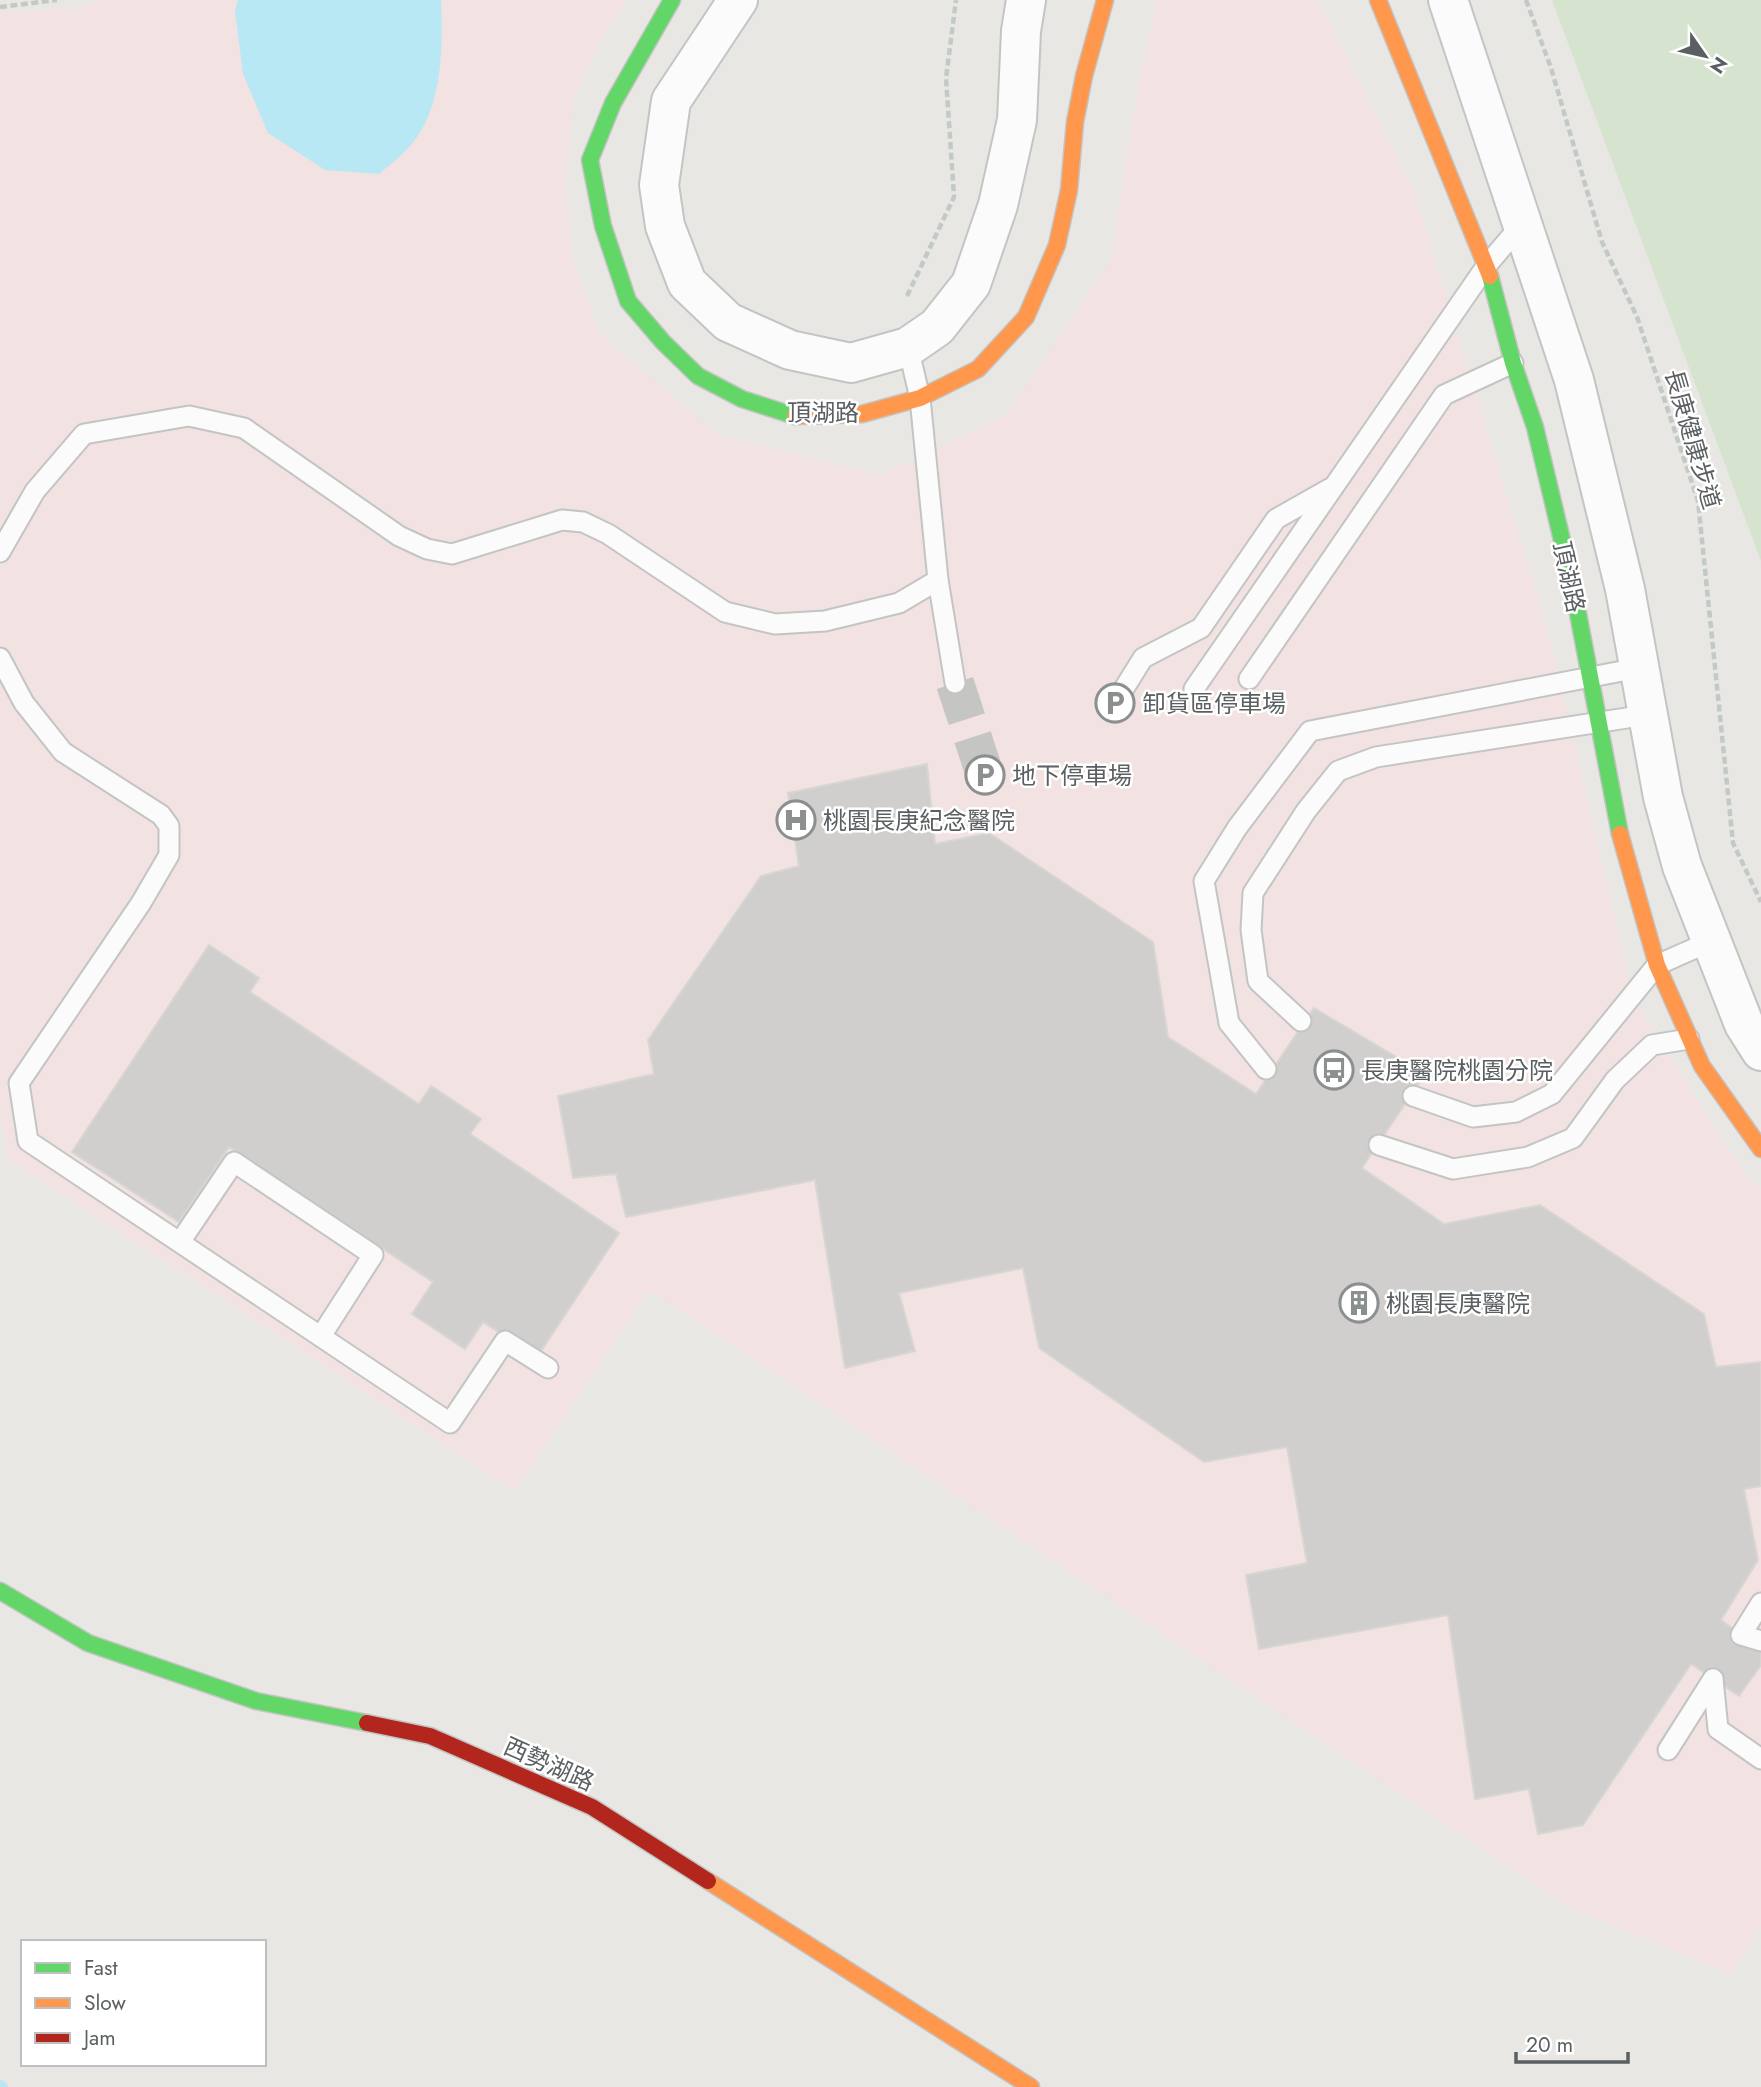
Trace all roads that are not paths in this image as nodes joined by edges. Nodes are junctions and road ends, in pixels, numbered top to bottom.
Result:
1 (672, 0) edge
2 (738, 0) edge
3 (1026, 0) edge
4 (1105, 0) edge
5 (1378, 0) edge
6 (1448, 0) edge
7 (1522, 224) junction
8 (1487, 265) junction
9 (908, 346) junction
10 (1513, 363) junction
11 (920, 398) junction
12 (1333, 487) junction
13 (0, 552) edge
14 (938, 580) junction
15 (0, 658) edge
16 (1638, 668) junction
17 (1589, 678) junction
18 (1249, 679) dead end
19 (955, 683) tunnel mouth
20 (1194, 689) dead end
21 (1115, 703) dead end
22 (1646, 715) junction
23 (1597, 723) junction
24 (1709, 942) junction
25 (1657, 965) junction
26 (1301, 1021) dead end
27 (1689, 1039) junction
28 (1761, 1051) edge
29 (1266, 1069) dead end
30 (1413, 1096) dead end
31 (1379, 1145) dead end
32 (1761, 1149) edge
33 (180, 1242) junction
34 (321, 1336) junction
35 (548, 1368) dead end
36 (0, 1591) edge
37 (1761, 1603) edge
38 (1761, 1641) edge
39 (1668, 1750) dead end
40 (1761, 1759) edge
41 (1031, 2087) edge

1 - 11 street, 頂湖路
2 - 9 street, 頂湖路
3 - 9 street, 頂湖路
4 - 11 street, 頂湖路
5 - 8 street, 頂湖路
6 - 7 street, 頂湖路
7 - 8 lane
7 - 16 street, 頂湖路
8 - 10 street, 頂湖路
8 - 12 lane
9 - 11 lane
10 - 17 street, 頂湖路
10 - 18 lane
11 - 14 lane
12 - 20 lane
12 - 21 lane
13 - 14 lane
14 - 19 lane
15 - 33 lane
16 - 17 lane
16 - 22 street, 頂湖路
17 - 23 street, 頂湖路
17 - 29 lane
22 - 23 lane
22 - 24 street, 頂湖路
23 - 25 street, 頂湖路
23 - 26 lane
24 - 25 lane
24 - 28 street, 頂湖路
25 - 27 street, 頂湖路
25 - 30 lane
27 - 31 lane
27 - 32 street, 頂湖路
33 - 34 lane
33 - 34 lane
34 - 35 lane
36 - 41 street, 西勢湖路
37 - 38 lane
39 - 40 lane

